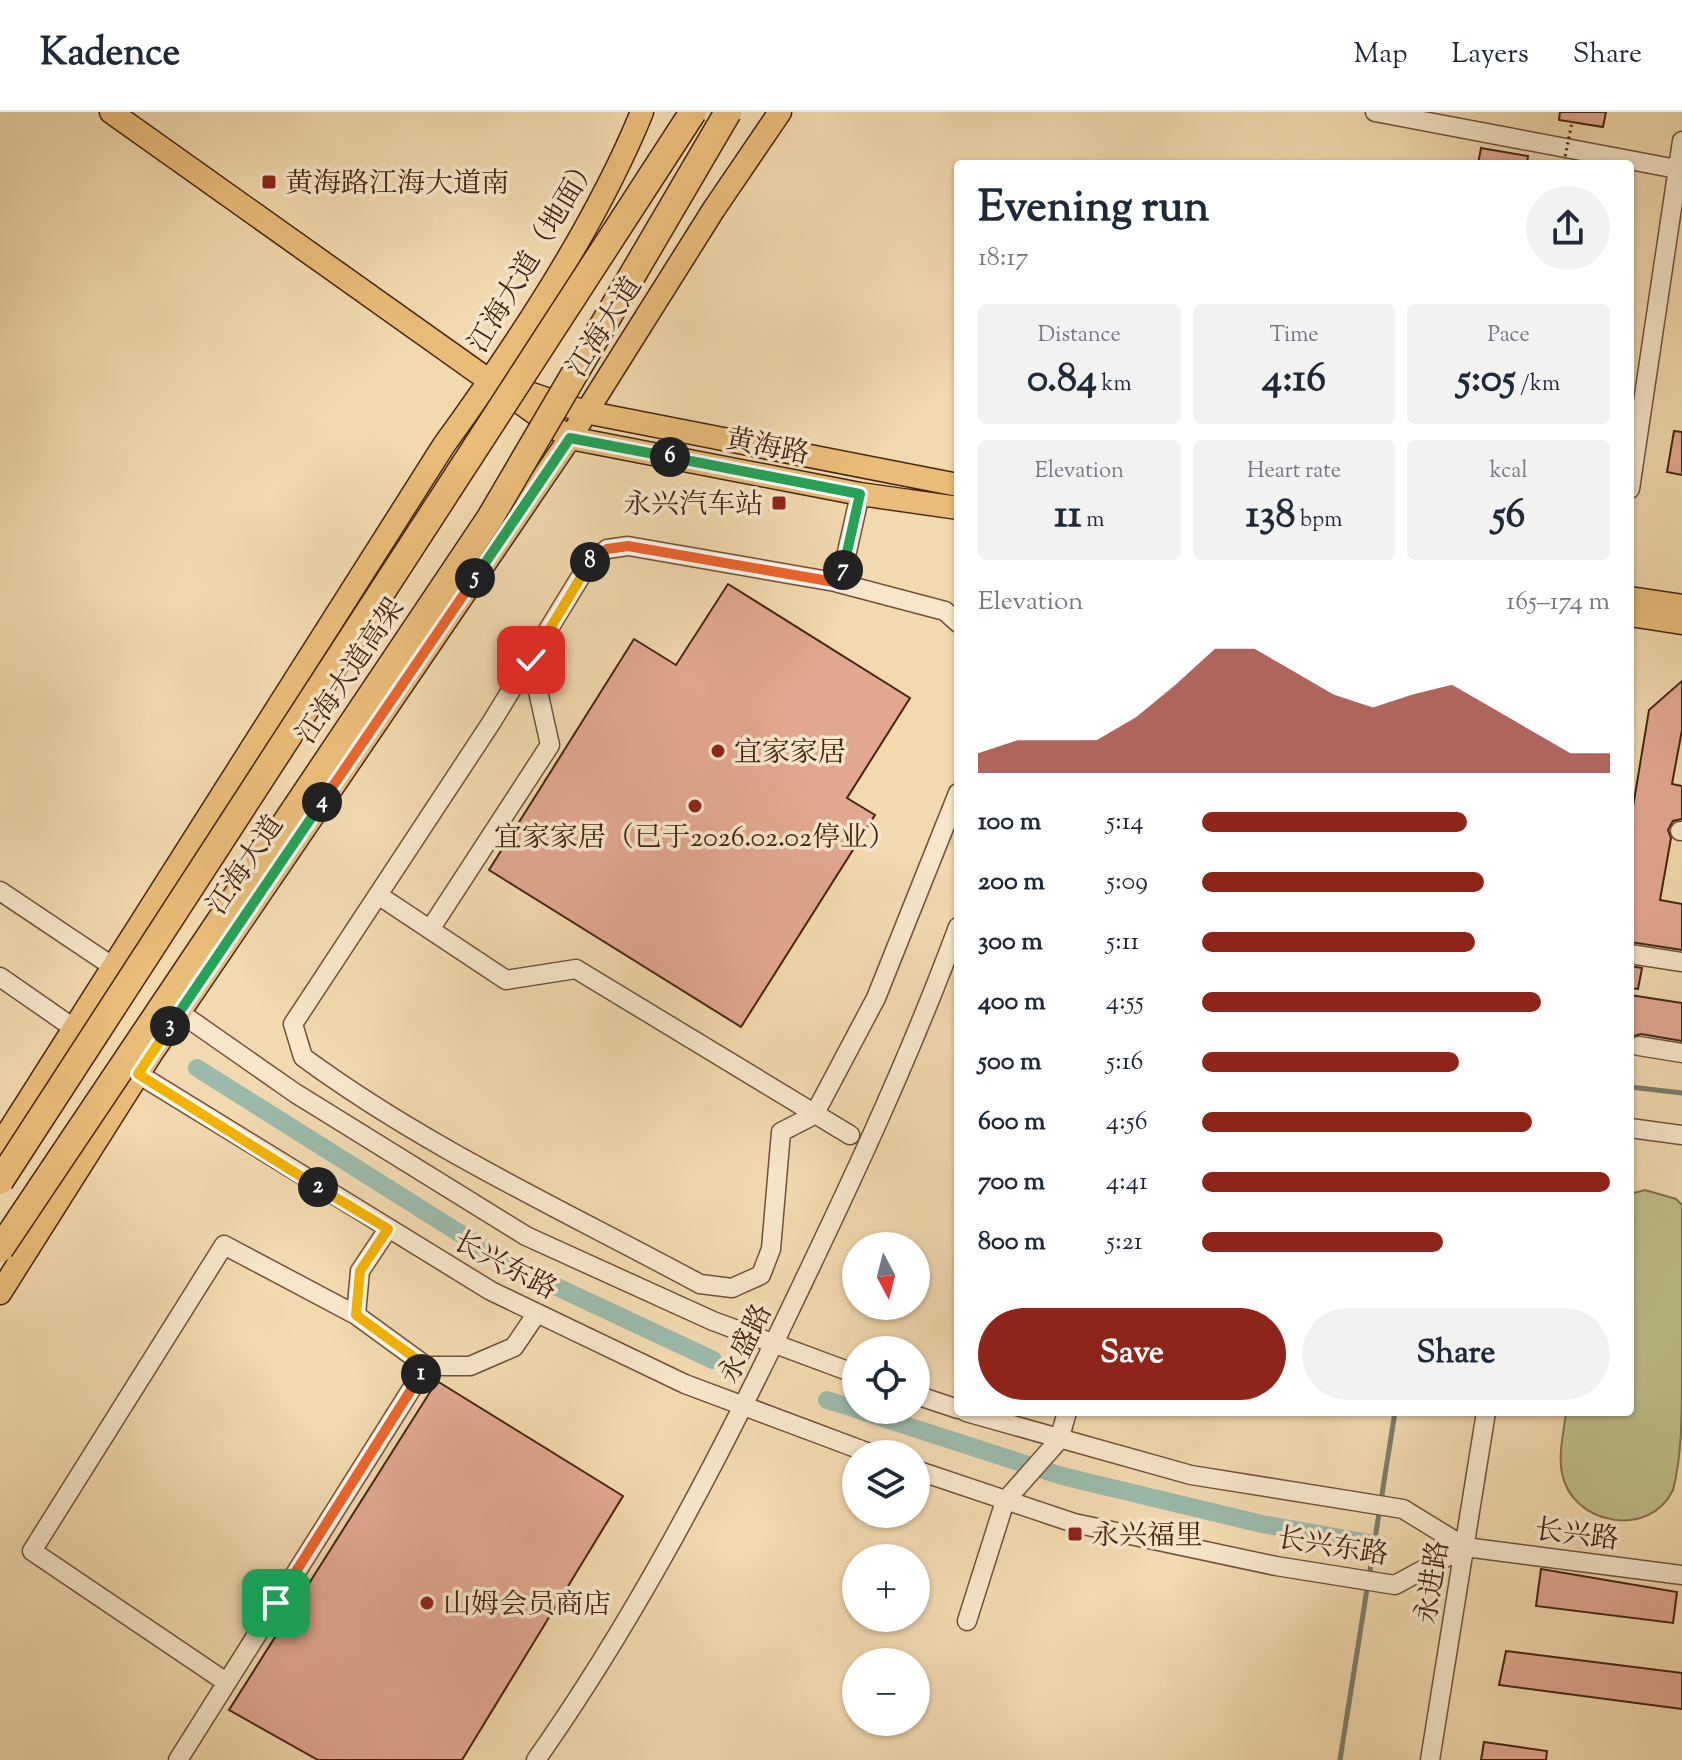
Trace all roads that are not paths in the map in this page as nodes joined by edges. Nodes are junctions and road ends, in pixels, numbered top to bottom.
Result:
1 (111, 112) edge
2 (642, 112) edge
3 (693, 112) edge
4 (728, 112) edge
5 (780, 112) edge
6 (1375, 112) edge
7 (1682, 141) edge
8 (1629, 160) edge
9 (1634, 161) edge
10 (1677, 169) junction
11 (491, 381) junction
12 (585, 412) junction
13 (570, 438) junction
14 (1634, 462) edge
15 (954, 484) edge
16 (860, 494) junction
17 (954, 507) edge
18 (840, 583) junction
19 (1634, 599) edge
20 (1682, 606) edge
21 (1634, 616) edge
22 (954, 619) edge
23 (1682, 623) edge
24 (531, 660) junction
25 (954, 803) edge
26 (0, 891) edge
27 (378, 895) junction
28 (431, 928) junction
29 (954, 938) edge
30 (1634, 955) edge
31 (1682, 962) edge
32 (115, 968) junction
33 (0, 977) edge
34 (179, 1012) junction
35 (75, 1029) junction
36 (1639, 1046) dead end
37 (1682, 1053) edge
38 (138, 1074) junction
39 (814, 1115) junction
40 (1634, 1129) edge
41 (850, 1135) dead end
42 (1682, 1135) edge
43 (0, 1145) edge
44 (0, 1181) edge
45 (388, 1229) junction
46 (0, 1249) edge
47 (0, 1293) edge
48 (537, 1313) junction
49 (356, 1315) junction
50 (774, 1342) junction
51 (426, 1366) junction
52 (842, 1369) edge
53 (930, 1400) edge
54 (744, 1408) junction
55 (954, 1408) edge
56 (979, 1416) edge
57 (1066, 1416) edge
58 (1485, 1416) edge
59 (1059, 1440) junction
60 (842, 1443) edge
61 (930, 1475) edge
62 (1005, 1501) junction
63 (1465, 1547) junction
64 (1682, 1575) edge
65 (967, 1621) dead end
66 (226, 1682) junction
67 (178, 1760) edge
68 (536, 1760) edge
69 (1430, 1760) edge

1 - 11 main road, 黄海路
2 - 11 main road, 江海大道（地面）
3 - 44 highway, 江海大道高架, bridge
4 - 46 highway, 江海大道高架, bridge
5 - 12 main road, 江海大道
6 - 8 street
7 - 10 street
9 - 10 street
10 - 14 street
11 - 12 main road, 黄海路
11 - 13 main road, 黄海路
11 - 32 main road, 江海大道
12 - 13 main road, 江海大道
12 - 15 main road, 黄海路
13 - 16 main road, 黄海路
13 - 34 main road, 江海大道
16 - 17 main road, 黄海路
16 - 18 street
18 - 22 street
18 - 24 street
19 - 20 main road
21 - 23 main road
24 - 27 street
24 - 28 street
25 - 39 street
26 - 32 street
27 - 28 street
27 - 39 street
28 - 39 street
29 - 50 street, 永盛路
30 - 31 street
32 - 35 main road, 江海大道
33 - 35 street
34 - 38 main road, 江海大道
34 - 50 street, 长兴东路
35 - 43 main road, 江海大道
36 - 37 street
38 - 45 street, 长兴东路
38 - 47 main road, 江海大道
39 - 41 street
40 - 42 street
45 - 48 street, 长兴东路
45 - 49 street
48 - 51 street
48 - 54 street, 长兴东路
49 - 51 street
49 - 66 street
50 - 52 street, 长兴东路
50 - 54 street, 永盛路
51 - 66 street
53 - 55 street
54 - 60 street, 长兴东路
54 - 68 street, 永盛路
56 - 59 street, 长兴东路
57 - 59 street
58 - 63 street, 永进路
59 - 62 street
59 - 63 street, 长兴东路
61 - 62 street, 长兴东路
62 - 63 street, 长兴东路
62 - 65 street
63 - 64 street, 长兴路
63 - 69 street, 永进路
66 - 67 street

